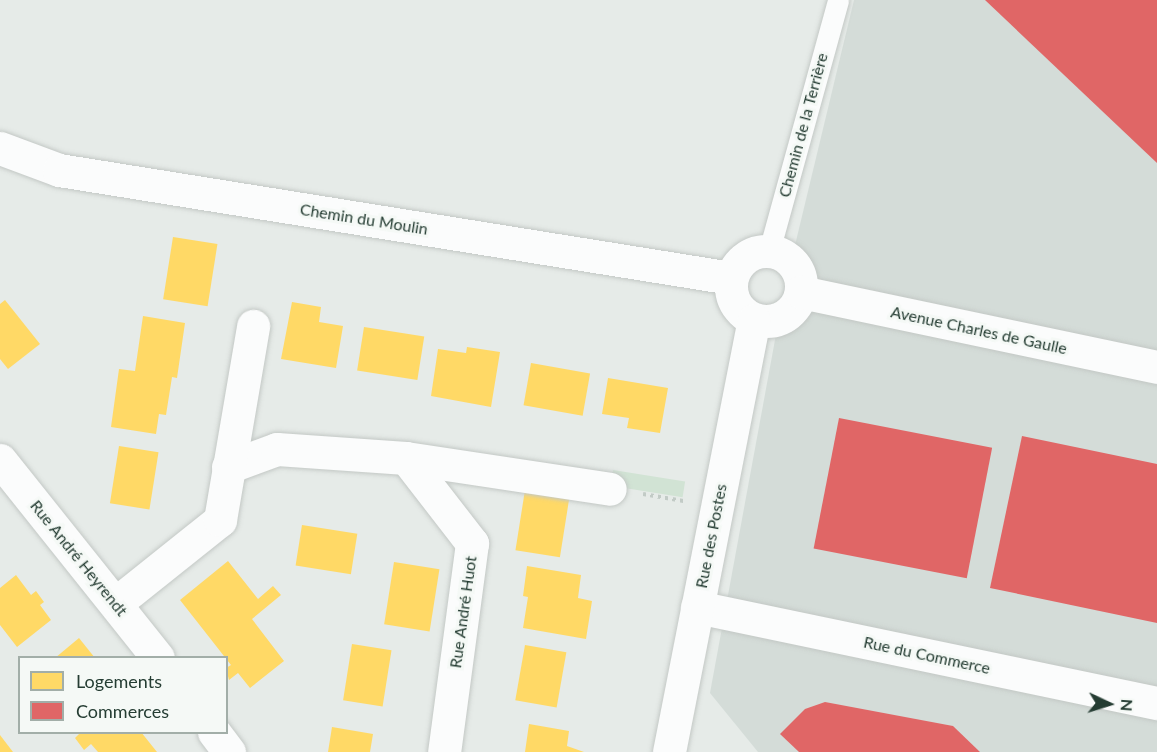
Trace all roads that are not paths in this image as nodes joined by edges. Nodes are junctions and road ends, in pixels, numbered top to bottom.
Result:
1 (838, 0) edge
2 (0, 148) edge
3 (769, 251) junction
4 (731, 278) junction
5 (801, 292) junction
6 (754, 320) junction
7 (253, 326) dead end
8 (1157, 367) edge
9 (406, 458) junction
10 (0, 460) edge
11 (228, 468) junction
12 (610, 489) road end
13 (116, 603) junction
14 (697, 608) junction
15 (157, 656) edge
16 (1157, 703) edge
17 (216, 734) edge
18 (229, 752) edge
19 (444, 752) edge
20 (669, 752) edge

1 - 3 lane, Chemin de la Terrière
2 - 4 street, Chemin du Moulin
3 - 4 street
3 - 5 street
4 - 6 street
5 - 6 street
5 - 8 street, Avenue Charles de Gaulle
6 - 14 street, Rue des Postes
7 - 11 street
9 - 11 street
9 - 12 street
9 - 19 street, Rue André Huot
10 - 13 street, Rue André Heyrendt
11 - 13 street
13 - 15 street, Rue André Heyrendt
14 - 16 street, Rue du Commerce
14 - 20 street, Rue des Postes
17 - 18 street

